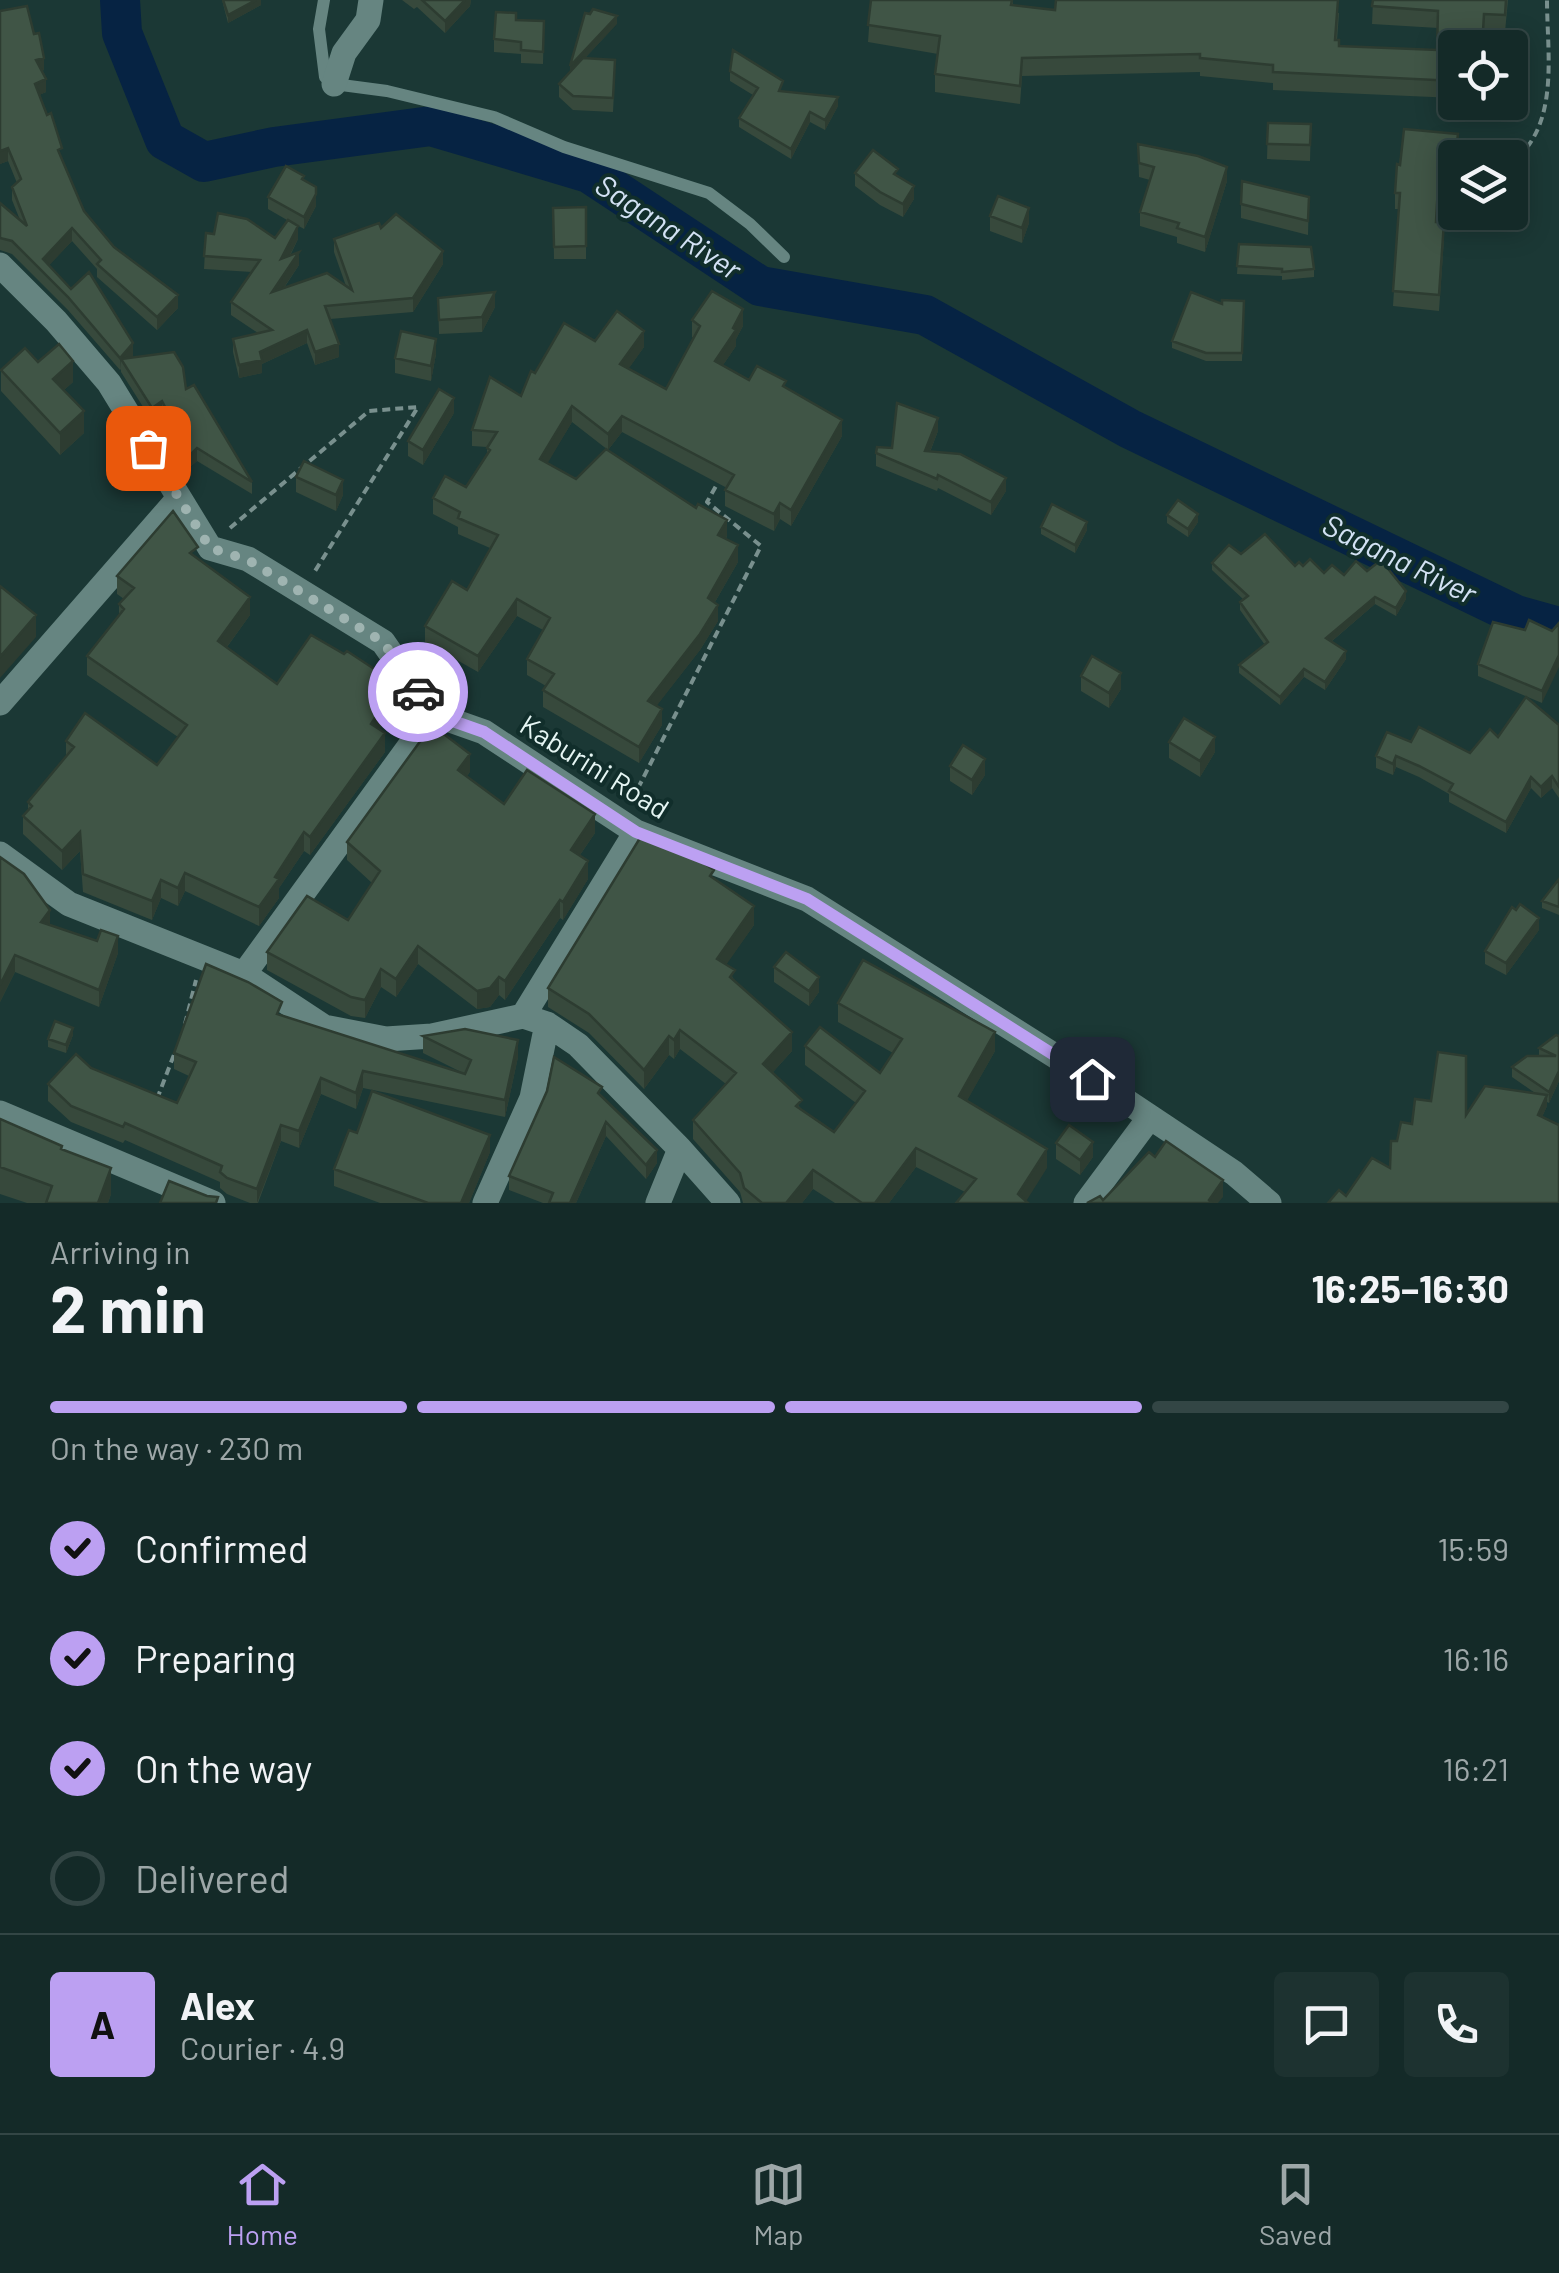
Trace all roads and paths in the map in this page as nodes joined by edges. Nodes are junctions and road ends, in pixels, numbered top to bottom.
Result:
1 (324, 0) edge
2 (371, 0) edge
3 (1548, 0) edge
4 (334, 84) junction
5 (1528, 146) edge
6 (784, 257) dead end
7 (0, 265) edge
8 (724, 472) edge
9 (179, 498) junction
10 (210, 548) junction
11 (302, 592) junction
12 (0, 703) edge
13 (433, 714) junction
14 (628, 827) junction
15 (0, 854) edge
16 (199, 958) junction
17 (244, 974) junction
18 (535, 1020) junction
19 (0, 1113) edge
20 (151, 1113) edge
21 (1150, 1117) junction
22 (680, 1149) junction
23 (1264, 1202) edge
24 (213, 1203) edge
25 (485, 1203) edge
26 (658, 1203) edge
27 (728, 1203) edge
28 (1086, 1203) edge

1 - 4 lane
2 - 4 street
3 - 5 path
4 - 6 lane
7 - 9 street
8 - 14 path
9 - 10 street
9 - 12 street
10 - 11 street
10 - 11 path
11 - 13 street
13 - 14 street, Kaburini Road
13 - 17 street
14 - 18 street
14 - 21 street, Kaburini Road
15 - 16 street
16 - 17 street
16 - 20 path
17 - 18 street
18 - 22 street
18 - 25 street
19 - 24 street
21 - 23 street, Kaburini Road
21 - 28 street
22 - 26 street
22 - 27 street

